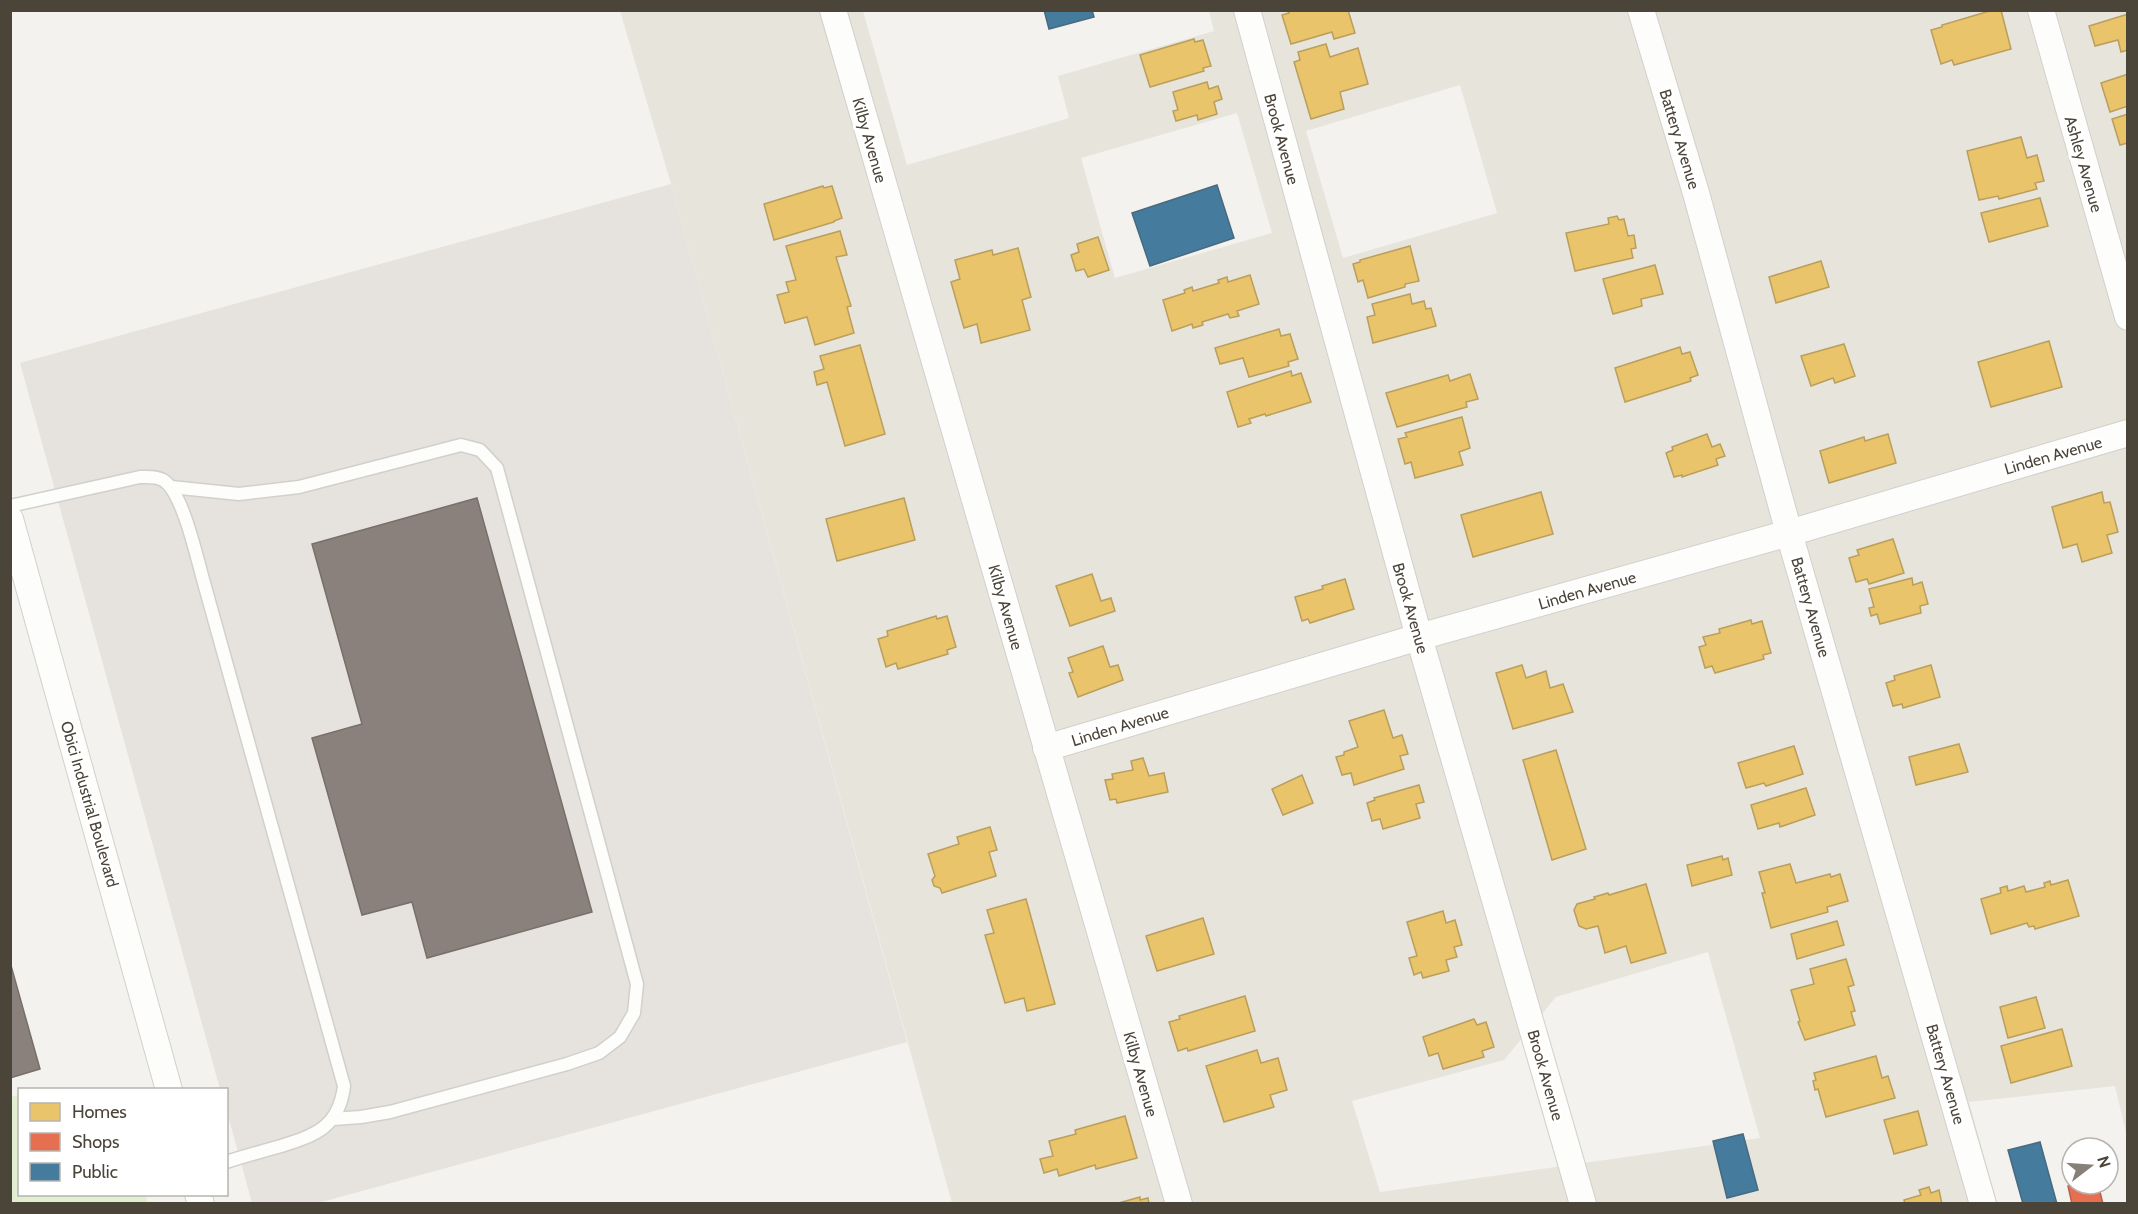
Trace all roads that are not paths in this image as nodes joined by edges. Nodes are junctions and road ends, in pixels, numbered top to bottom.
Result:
1 (833, 10) edge
2 (1247, 10) edge
3 (1641, 10) edge
4 (2042, 10) edge
5 (2127, 317) edge
6 (2127, 434) edge
7 (171, 487) junction
8 (10, 506) edge
9 (10, 519) edge
10 (1789, 533) junction
11 (1419, 637) junction
12 (1046, 748) junction
13 (169, 1088) edge
14 (333, 1119) junction
15 (228, 1161) edge
16 (1179, 1203) edge
17 (1583, 1203) edge
18 (1983, 1203) edge

1 - 12 street, Kilby Avenue
2 - 11 street, Brook Avenue
3 - 10 street, Battery Avenue
4 - 5 street, Ashley Avenue
6 - 10 street, Linden Avenue
7 - 8 lane
7 - 14 lane
7 - 14 lane
9 - 13 street, Obici Industrial Boulevard
10 - 11 street, Linden Avenue
10 - 18 street, Battery Avenue
11 - 12 street, Linden Avenue
11 - 17 street, Brook Avenue
12 - 16 street, Kilby Avenue
14 - 15 lane

